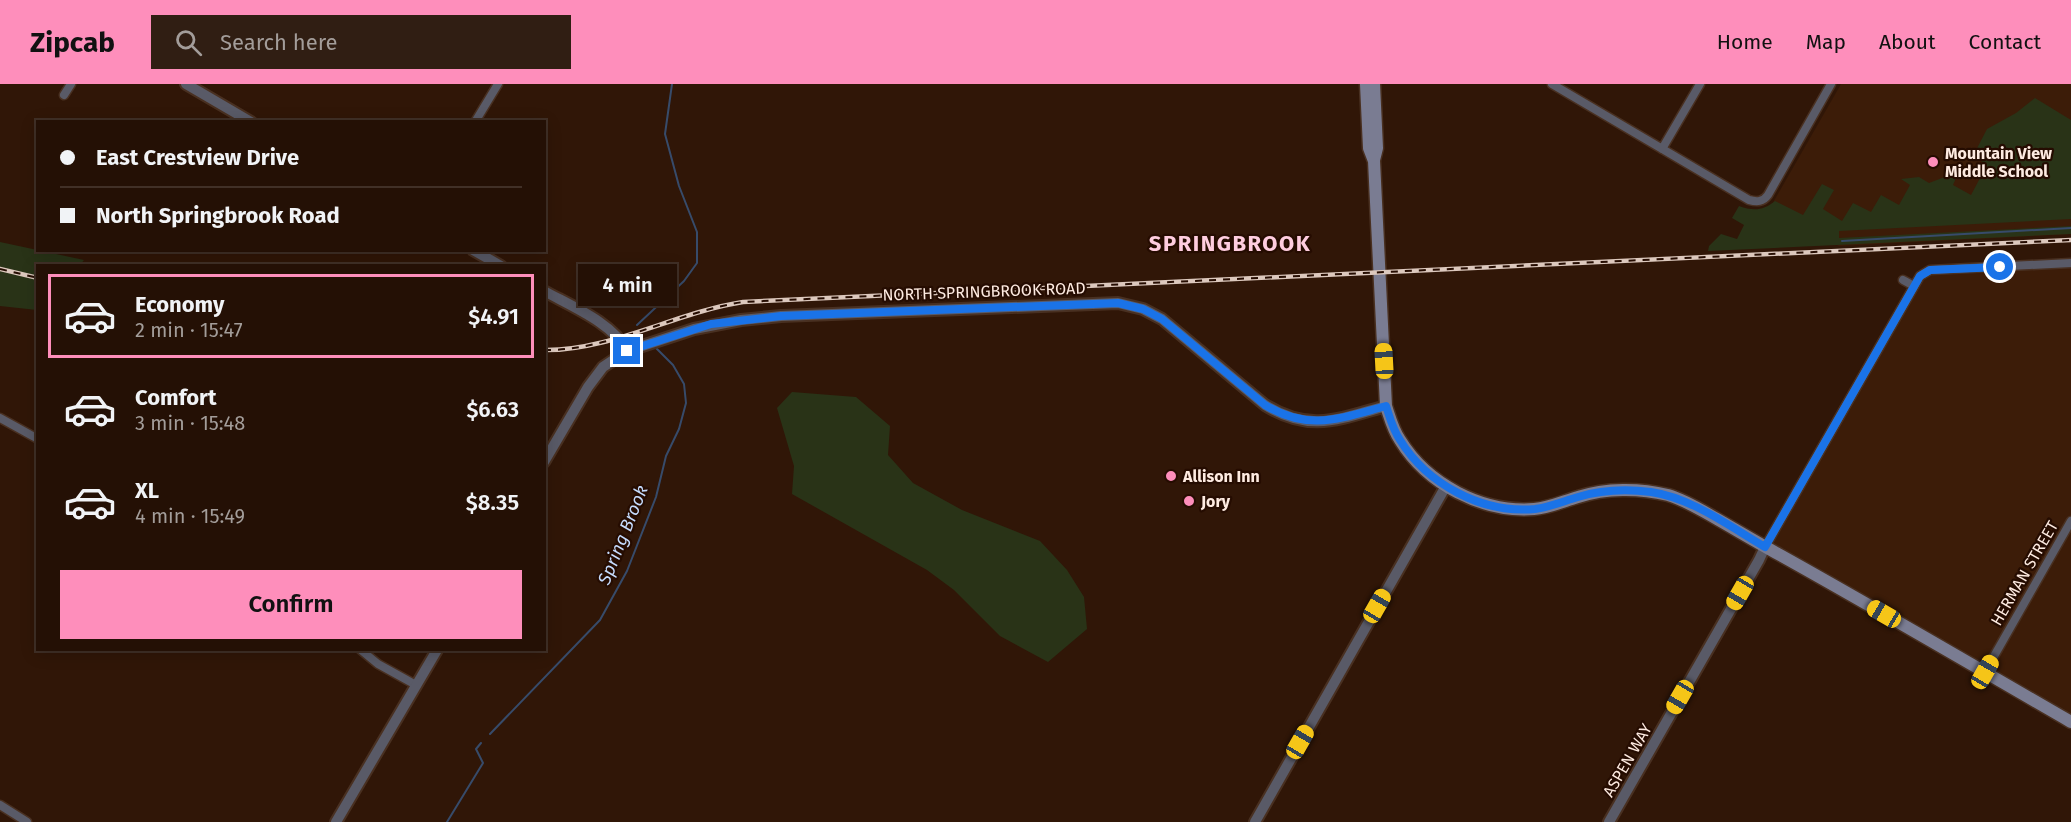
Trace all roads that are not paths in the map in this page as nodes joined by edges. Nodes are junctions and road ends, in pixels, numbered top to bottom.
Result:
1 (70, 84) edge
2 (186, 84) edge
3 (498, 84) edge
4 (1366, 84) edge
5 (1374, 84) edge
6 (1552, 84) edge
7 (1700, 84) edge
8 (1831, 84) edge
9 (64, 96) dead end
10 (248, 120) edge
11 (477, 120) edge
12 (1662, 149) junction
13 (1374, 161) junction
14 (476, 252) edge
15 (498, 264) edge
16 (2071, 264) edge
17 (1903, 280) dead end
18 (1914, 286) junction
19 (546, 292) edge
20 (627, 351) junction
21 (1386, 406) junction
22 (0, 418) edge
23 (36, 438) edge
24 (546, 459) edge
25 (1446, 486) junction
26 (2071, 521) edge
27 (1765, 547) junction
28 (362, 651) edge
29 (436, 651) edge
30 (1985, 672) junction
31 (416, 685) junction
32 (2071, 722) edge
33 (0, 805) edge
34 (27, 822) edge
35 (336, 822) edge
36 (1255, 822) edge
37 (1609, 822) edge

1 - 9 street
2 - 10 street
3 - 11 street
4 - 13 main road
5 - 13 main road
6 - 12 street
7 - 12 street
8 - 12 street
13 - 21 main road
14 - 15 street
16 - 18 street
17 - 18 street
18 - 27 street, ASPEN WAY
19 - 20 street
20 - 21 street, NORTH SPRINGBROOK ROAD
20 - 24 street, NORTH SPRINGBROOK ROAD
21 - 25 main road
22 - 23 street
25 - 27 main road
25 - 36 street
26 - 30 street, HERMAN STREET
27 - 30 main road
27 - 37 street, ASPEN WAY
28 - 31 street
29 - 31 street
30 - 32 main road
31 - 35 street
33 - 34 street

